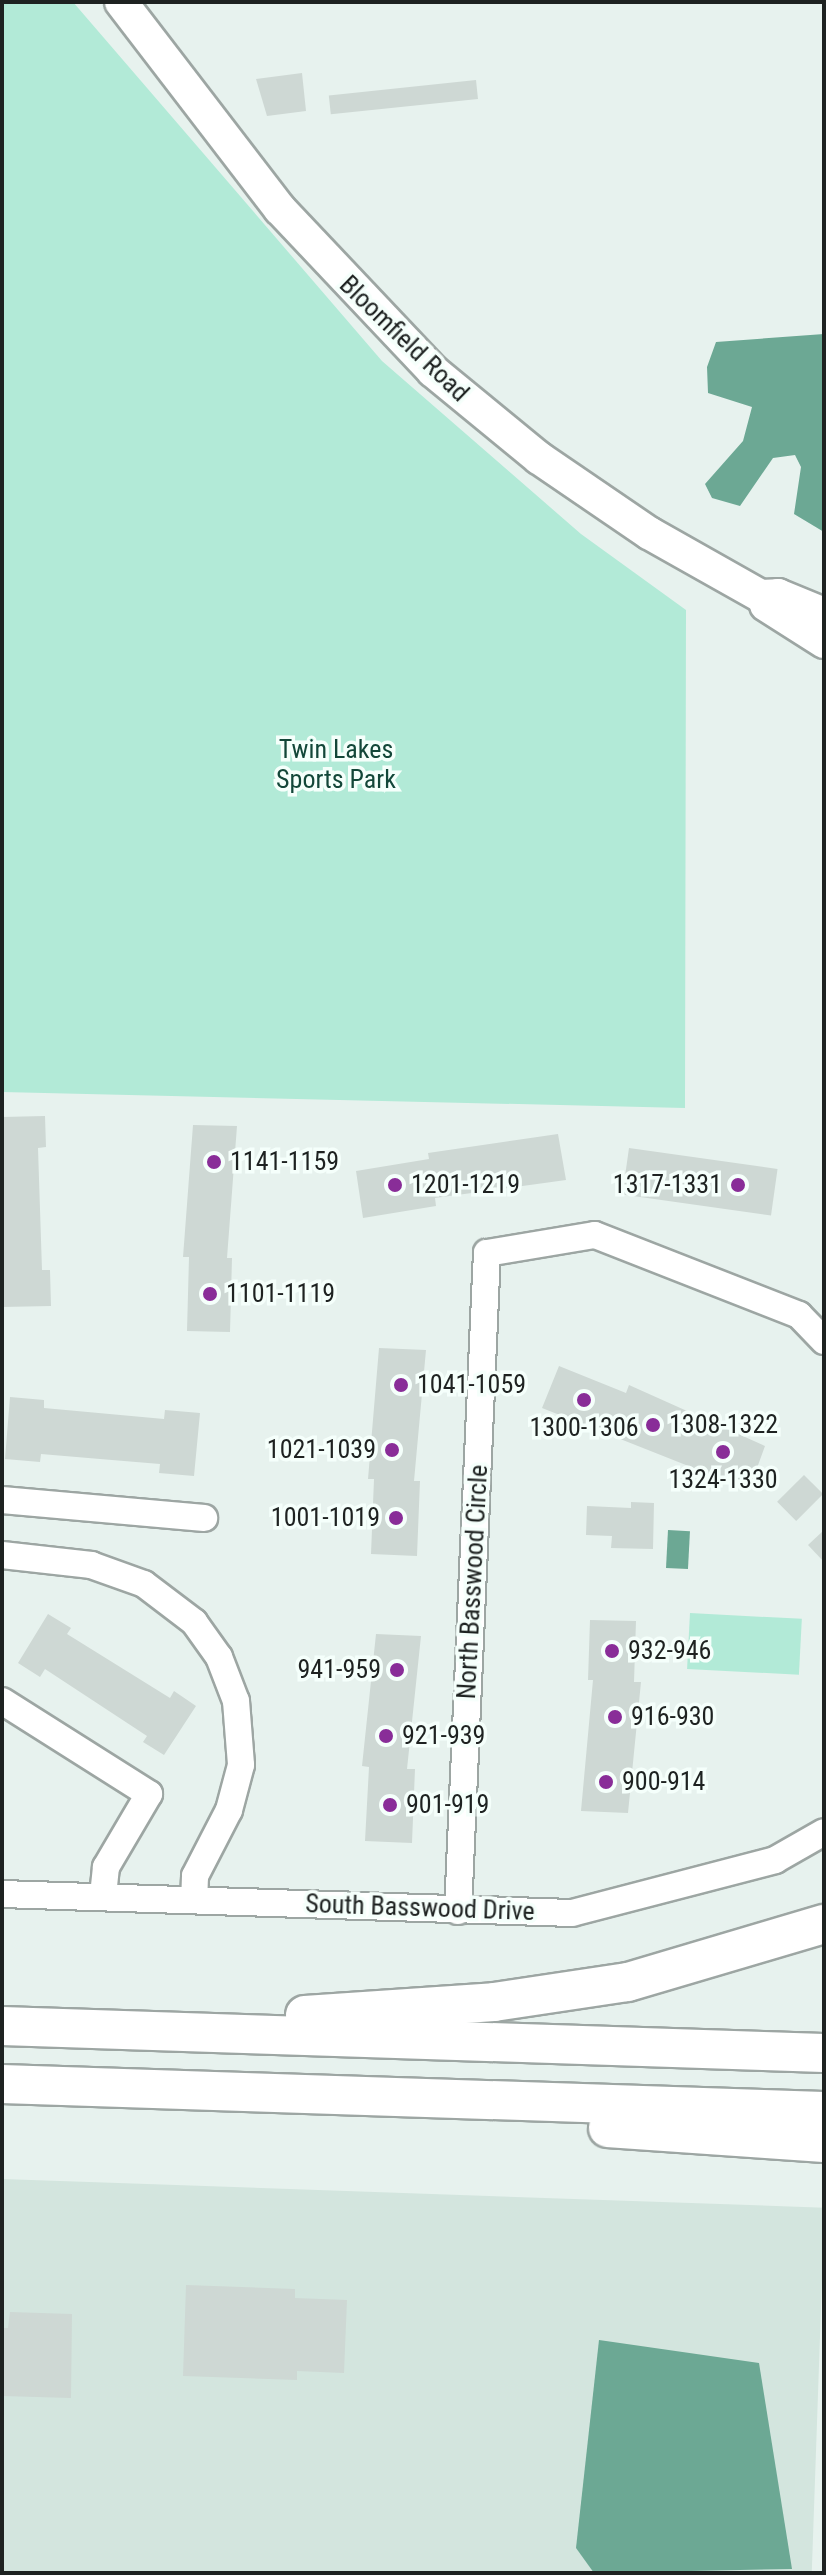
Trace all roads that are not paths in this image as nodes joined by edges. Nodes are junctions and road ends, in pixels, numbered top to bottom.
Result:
1 (121, 2) edge
2 (761, 596) junction
3 (824, 614) edge
4 (824, 642) edge
5 (824, 1341) edge
6 (2, 1500) edge
7 (204, 1518) dead end
8 (2, 1555) edge
9 (2, 1701) edge
10 (824, 1832) edge
11 (2, 1894) edge
12 (103, 1896) junction
13 (194, 1900) junction
14 (458, 1911) junction
15 (824, 1924) edge
16 (2, 2026) edge
17 (148, 2031) junction
18 (824, 2053) edge
19 (2, 2084) edge
20 (324, 2094) junction
21 (824, 2111) edge
22 (824, 2143) edge

1 - 2 main road, Bloomfield Road
2 - 3 main road, Bloomfield Road
2 - 4 main road, Bloomfield Road
5 - 14 street, North Basswood Circle
6 - 7 street
8 - 13 street
9 - 12 street
10 - 14 street, South Basswood Drive
11 - 12 street, South Basswood Drive
12 - 13 street, South Basswood Drive
13 - 14 street, South Basswood Drive
15 - 17 highway
16 - 17 highway
17 - 18 highway
19 - 20 highway
20 - 21 highway
20 - 22 highway

